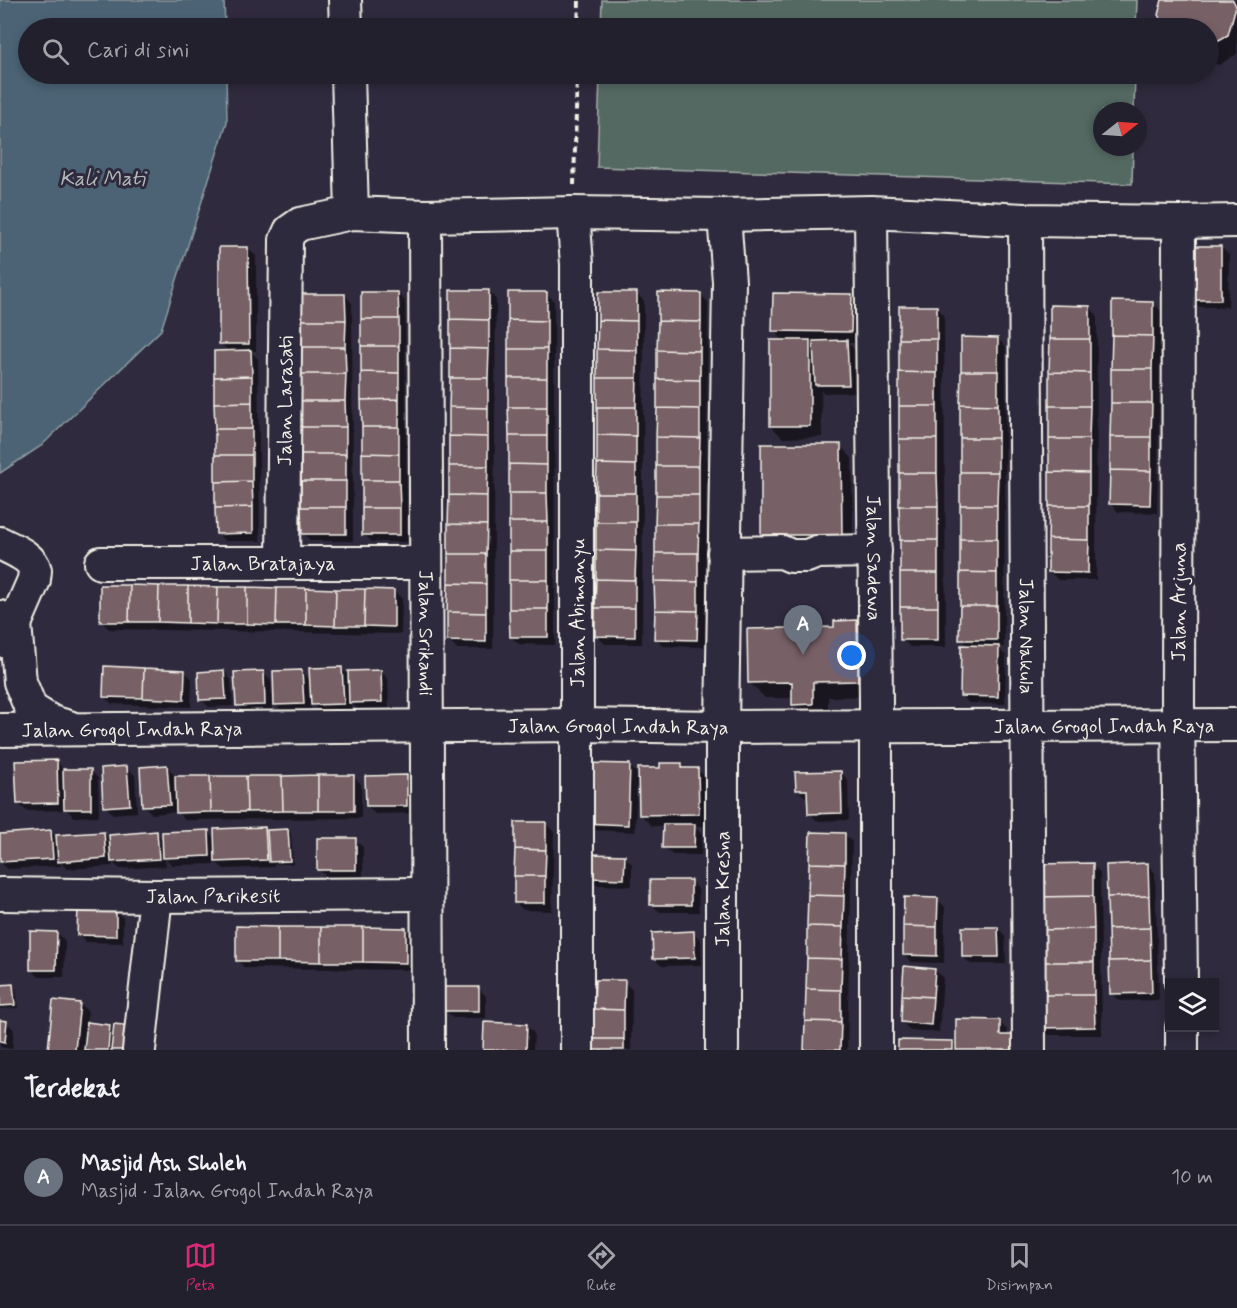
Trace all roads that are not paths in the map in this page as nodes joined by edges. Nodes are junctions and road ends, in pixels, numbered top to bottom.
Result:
1 (345, 0) edge
2 (346, 18) edge
3 (348, 84) edge
4 (871, 212) junction
5 (352, 213) junction
6 (573, 213) junction
7 (724, 215) junction
8 (425, 216) junction
9 (1025, 220) junction
10 (1237, 221) edge
11 (1179, 222) junction
12 (0, 543) edge
13 (875, 551) junction
14 (724, 553) junction
15 (283, 562) junction
16 (101, 563) dead end
17 (426, 563) junction
18 (7, 620) edge
19 (0, 659) edge
20 (577, 725) junction
21 (1028, 725) junction
22 (1237, 725) edge
23 (427, 726) junction
24 (876, 726) junction
25 (1178, 726) junction
26 (722, 727) junction
27 (0, 730) edge
28 (79, 730) junction
29 (0, 894) edge
30 (426, 894) junction
31 (156, 896) junction
32 (1181, 978) edge
33 (1182, 1032) edge
34 (139, 1050) edge
35 (428, 1050) edge
36 (577, 1050) edge
37 (722, 1050) edge
38 (876, 1050) edge
39 (1029, 1050) edge
40 (1182, 1050) edge

1 - 2 street
3 - 5 street
4 - 7 street
4 - 9 street
4 - 13 street, Jalan Sadewa
5 - 8 street
5 - 15 street, Jalan Larasati
6 - 7 street
6 - 8 street
6 - 20 street, Jalan Abimanyu
7 - 14 street, Jalan Kresna
8 - 17 street, Jalan Srikandi
9 - 11 street
9 - 21 street, Jalan Nakula
10 - 11 street
11 - 25 street, Jalan Arjuna
12 - 18 street
13 - 14 street
13 - 24 street, Jalan Sadewa
14 - 26 street, Jalan Kresna
15 - 16 street, Jalan Bratajaya
15 - 17 street, Jalan Bratajaya
17 - 23 street, Jalan Srikandi
18 - 19 street
18 - 28 street
20 - 23 street, Jalan Grogol Indah Raya
20 - 26 street, Jalan Grogol Indah Raya
20 - 36 street, Jalan Abimanyu
21 - 24 street, Jalan Grogol Indah Raya
21 - 25 street, Jalan Grogol Indah Raya
21 - 39 street, Jalan Nakula
22 - 25 street, Jalan Grogol Indah Raya
23 - 28 street, Jalan Grogol Indah Raya
23 - 30 street, Jalan Srikandi
24 - 26 street, Jalan Grogol Indah Raya
24 - 38 street, Jalan Sadewa
25 - 32 street, Jalan Arjuna
26 - 37 street, Jalan Kresna
27 - 28 street, Jalan Grogol Indah Raya
29 - 31 street, Jalan Parikesit
30 - 31 street, Jalan Parikesit
30 - 35 street, Jalan Srikandi
31 - 34 street
33 - 40 street

